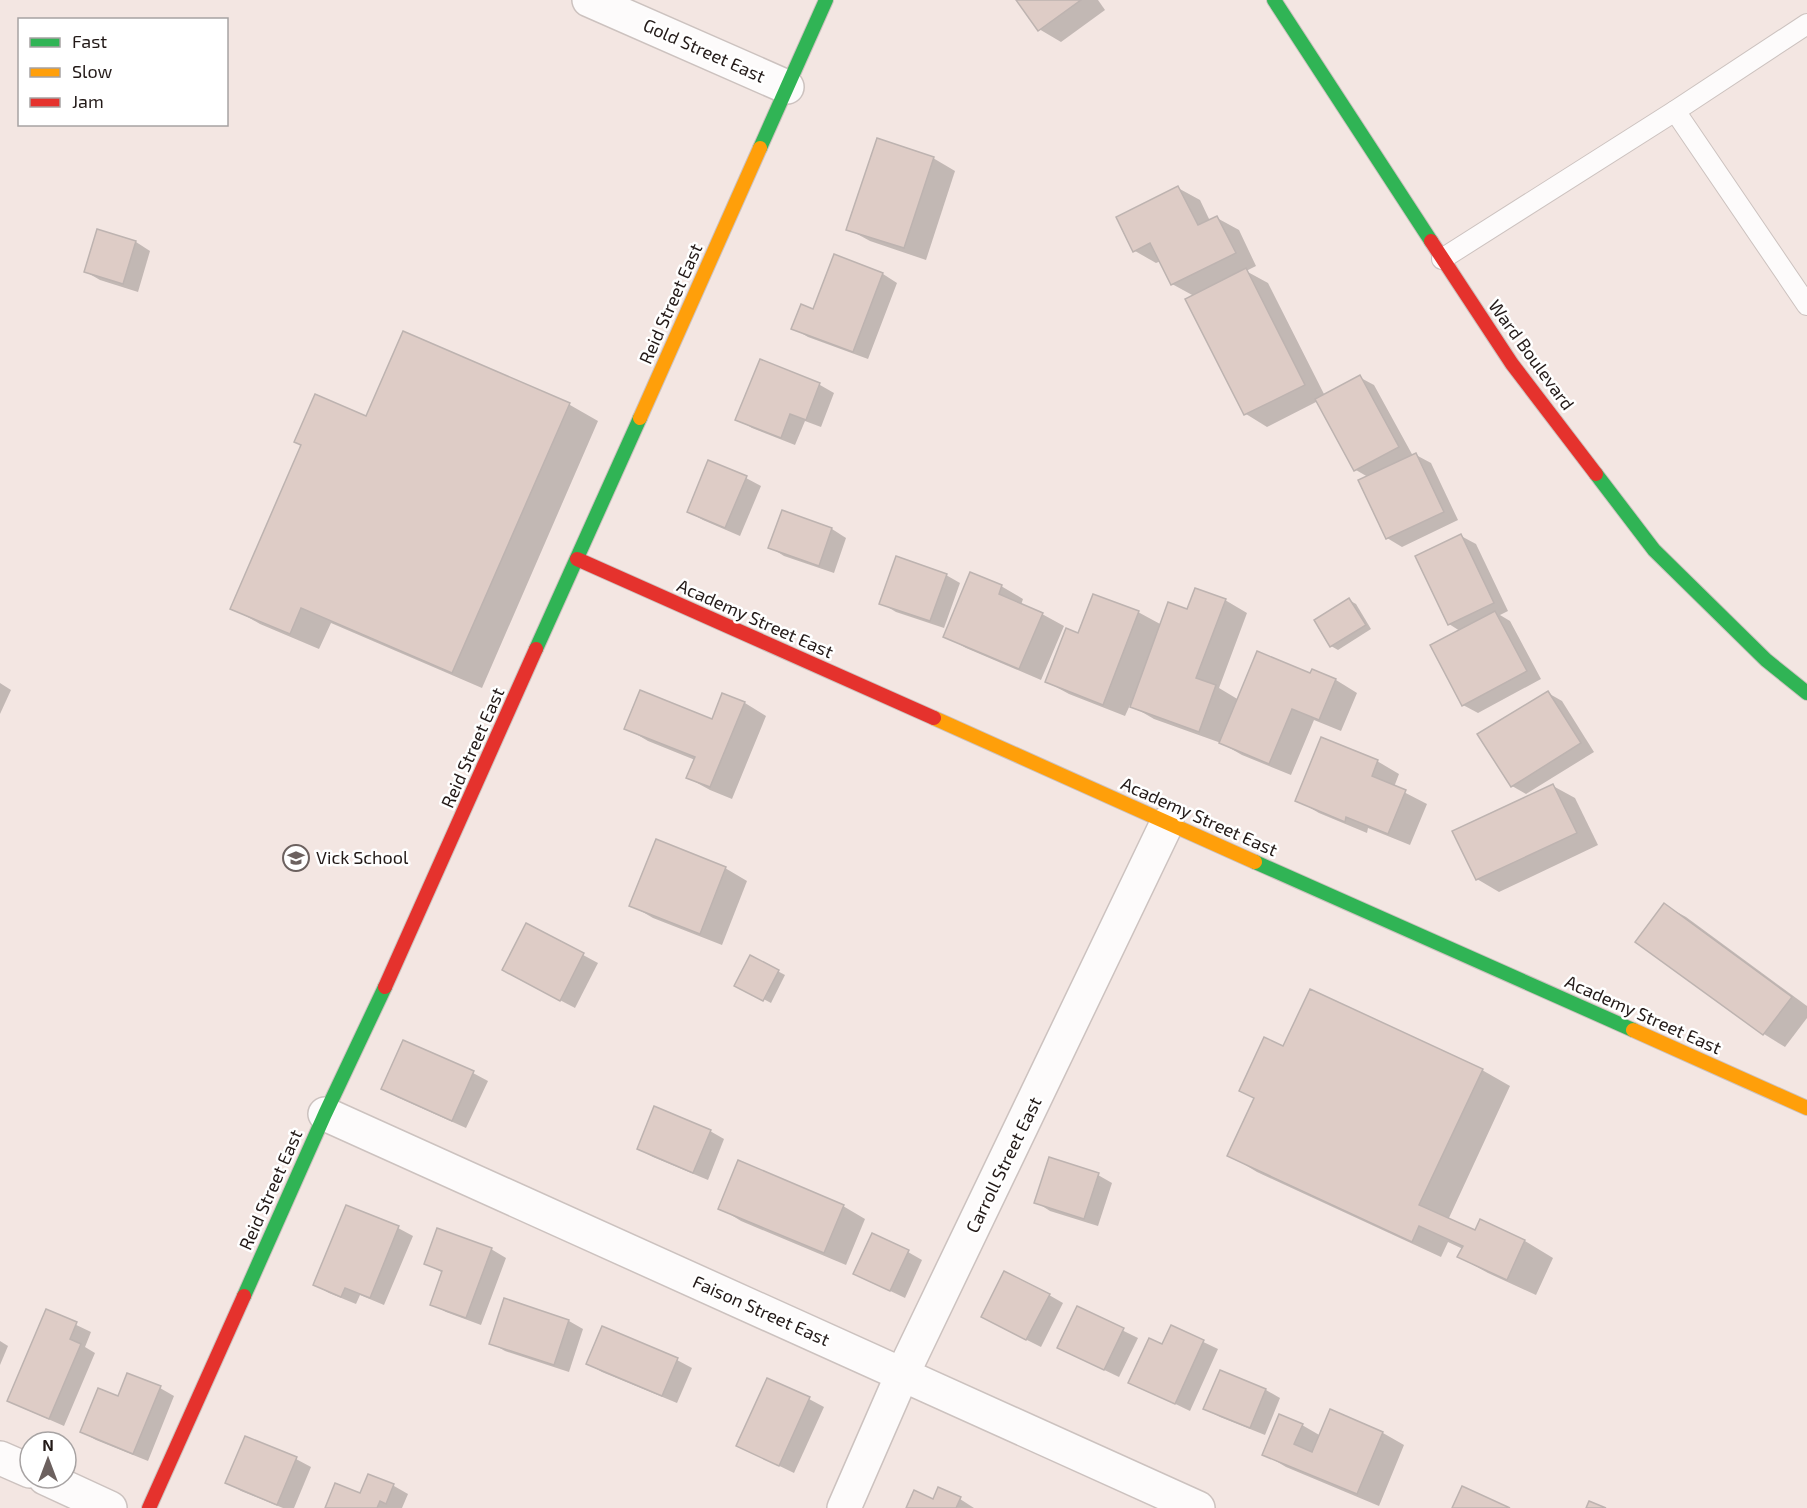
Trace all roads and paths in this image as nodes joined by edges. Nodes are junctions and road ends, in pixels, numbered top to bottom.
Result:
1 (589, 0) edge
2 (826, 0) edge
3 (1274, 0) edge
4 (1807, 24) edge
5 (787, 87) junction
6 (1675, 111) junction
7 (1443, 259) junction
8 (1807, 305) edge
9 (577, 559) junction
10 (1807, 693) edge
11 (1167, 823) junction
12 (1807, 1108) edge
13 (325, 1114) junction
14 (902, 1375) junction
15 (0, 1458) edge
16 (18, 1466) edge
17 (71, 1490) edge
18 (110, 1508) edge
19 (148, 1508) edge
20 (844, 1508) edge
21 (1198, 1508) edge

1 - 5 street, Gold Street East
2 - 5 street, Reid Street East
3 - 7 street, Ward Boulevard
4 - 6 lane
5 - 9 street, Reid Street East
6 - 7 lane
6 - 8 lane
7 - 10 street, Ward Boulevard
9 - 11 street, Academy Street East
9 - 13 street, Reid Street East
11 - 12 street, Academy Street East
11 - 14 street, Carroll Street East
13 - 14 street, Faison Street East
13 - 19 street, Reid Street East
14 - 20 street, Carroll Street East
14 - 21 street, Faison Street East
15 - 16 street
17 - 18 street

